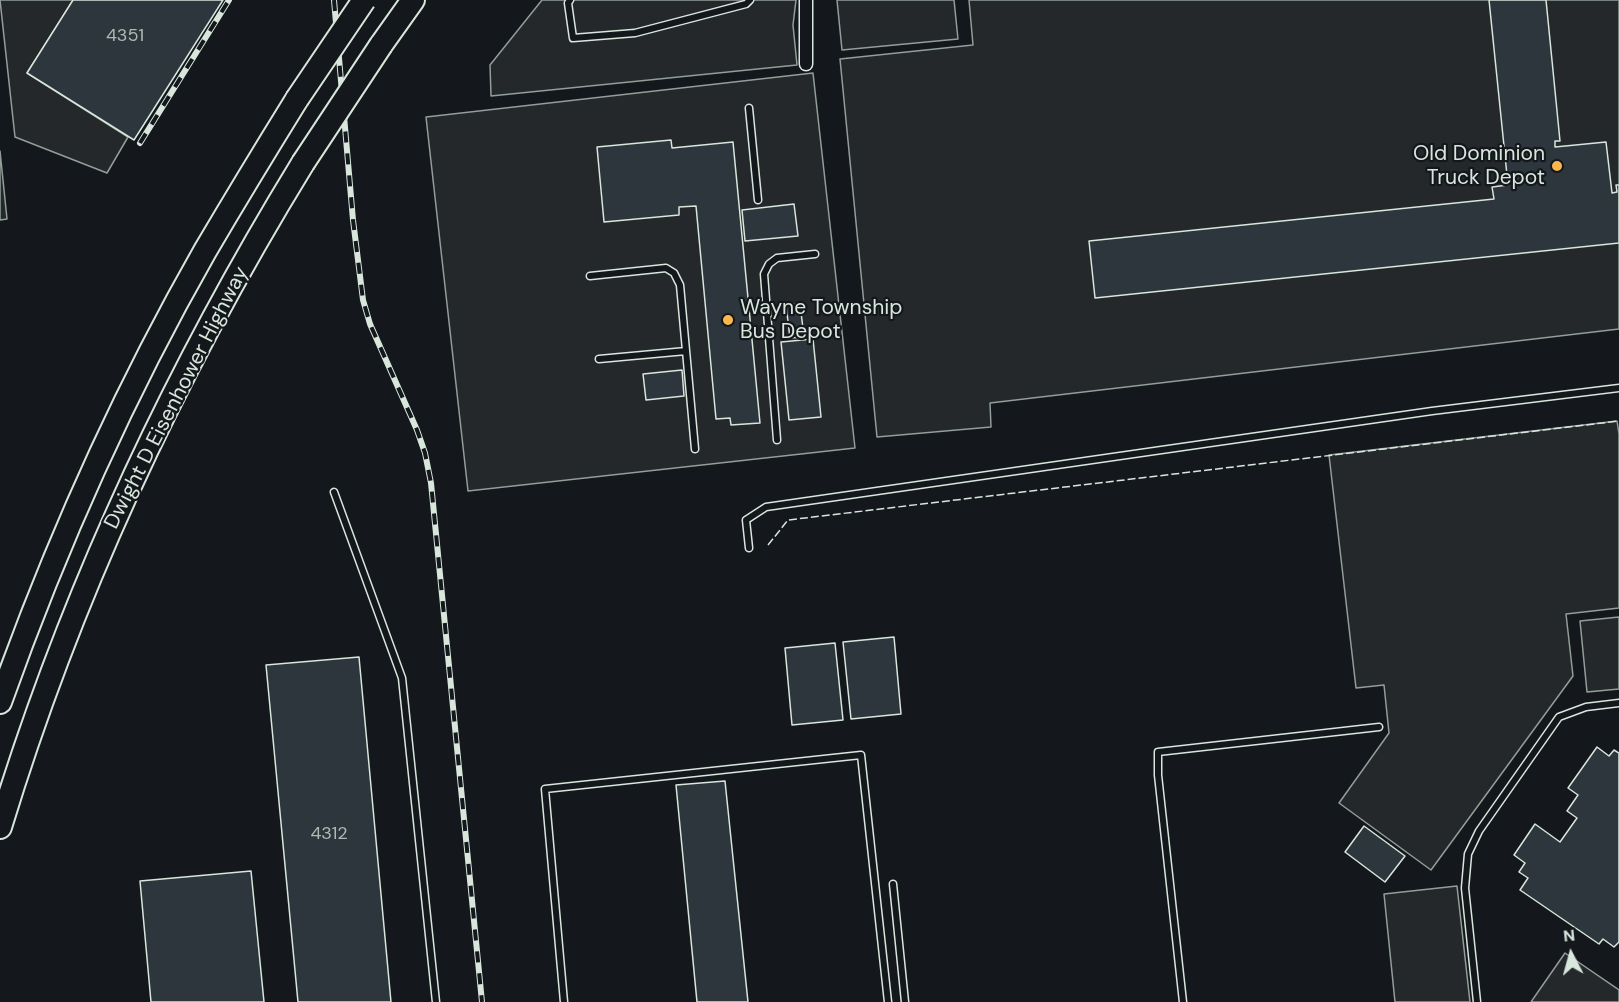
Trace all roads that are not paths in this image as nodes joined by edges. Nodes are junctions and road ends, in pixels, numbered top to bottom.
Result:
1 (364, 0) edge
2 (413, 0) edge
3 (570, 0) edge
4 (750, 0) edge
5 (806, 0) edge
6 (806, 64) dead end
7 (749, 108) dead end
8 (758, 200) dead end
9 (815, 254) dead end
10 (590, 276) dead end
11 (686, 351) junction
12 (598, 359) dead end
13 (1619, 388) edge
14 (777, 440) dead end
15 (695, 449) dead end
16 (334, 492) dead end
17 (749, 548) dead end
18 (0, 702) edge
19 (1619, 703) edge
20 (1379, 727) dead end
21 (0, 826) edge
22 (893, 884) dead end
23 (436, 1002) edge
24 (564, 1002) edge
25 (888, 1002) edge
26 (905, 1002) edge
27 (1183, 1002) edge
28 (1477, 1002) edge

1 - 18 highway, Dwight D Eisenhower Highway, bridge
2 - 21 highway, Dwight D Eisenhower Highway, bridge
3 - 4 lane
5 - 6 street
7 - 8 lane
9 - 14 lane
10 - 11 lane
11 - 12 lane
11 - 15 lane
13 - 17 lane
16 - 23 lane
19 - 28 lane
20 - 27 lane
22 - 26 lane
24 - 25 lane

